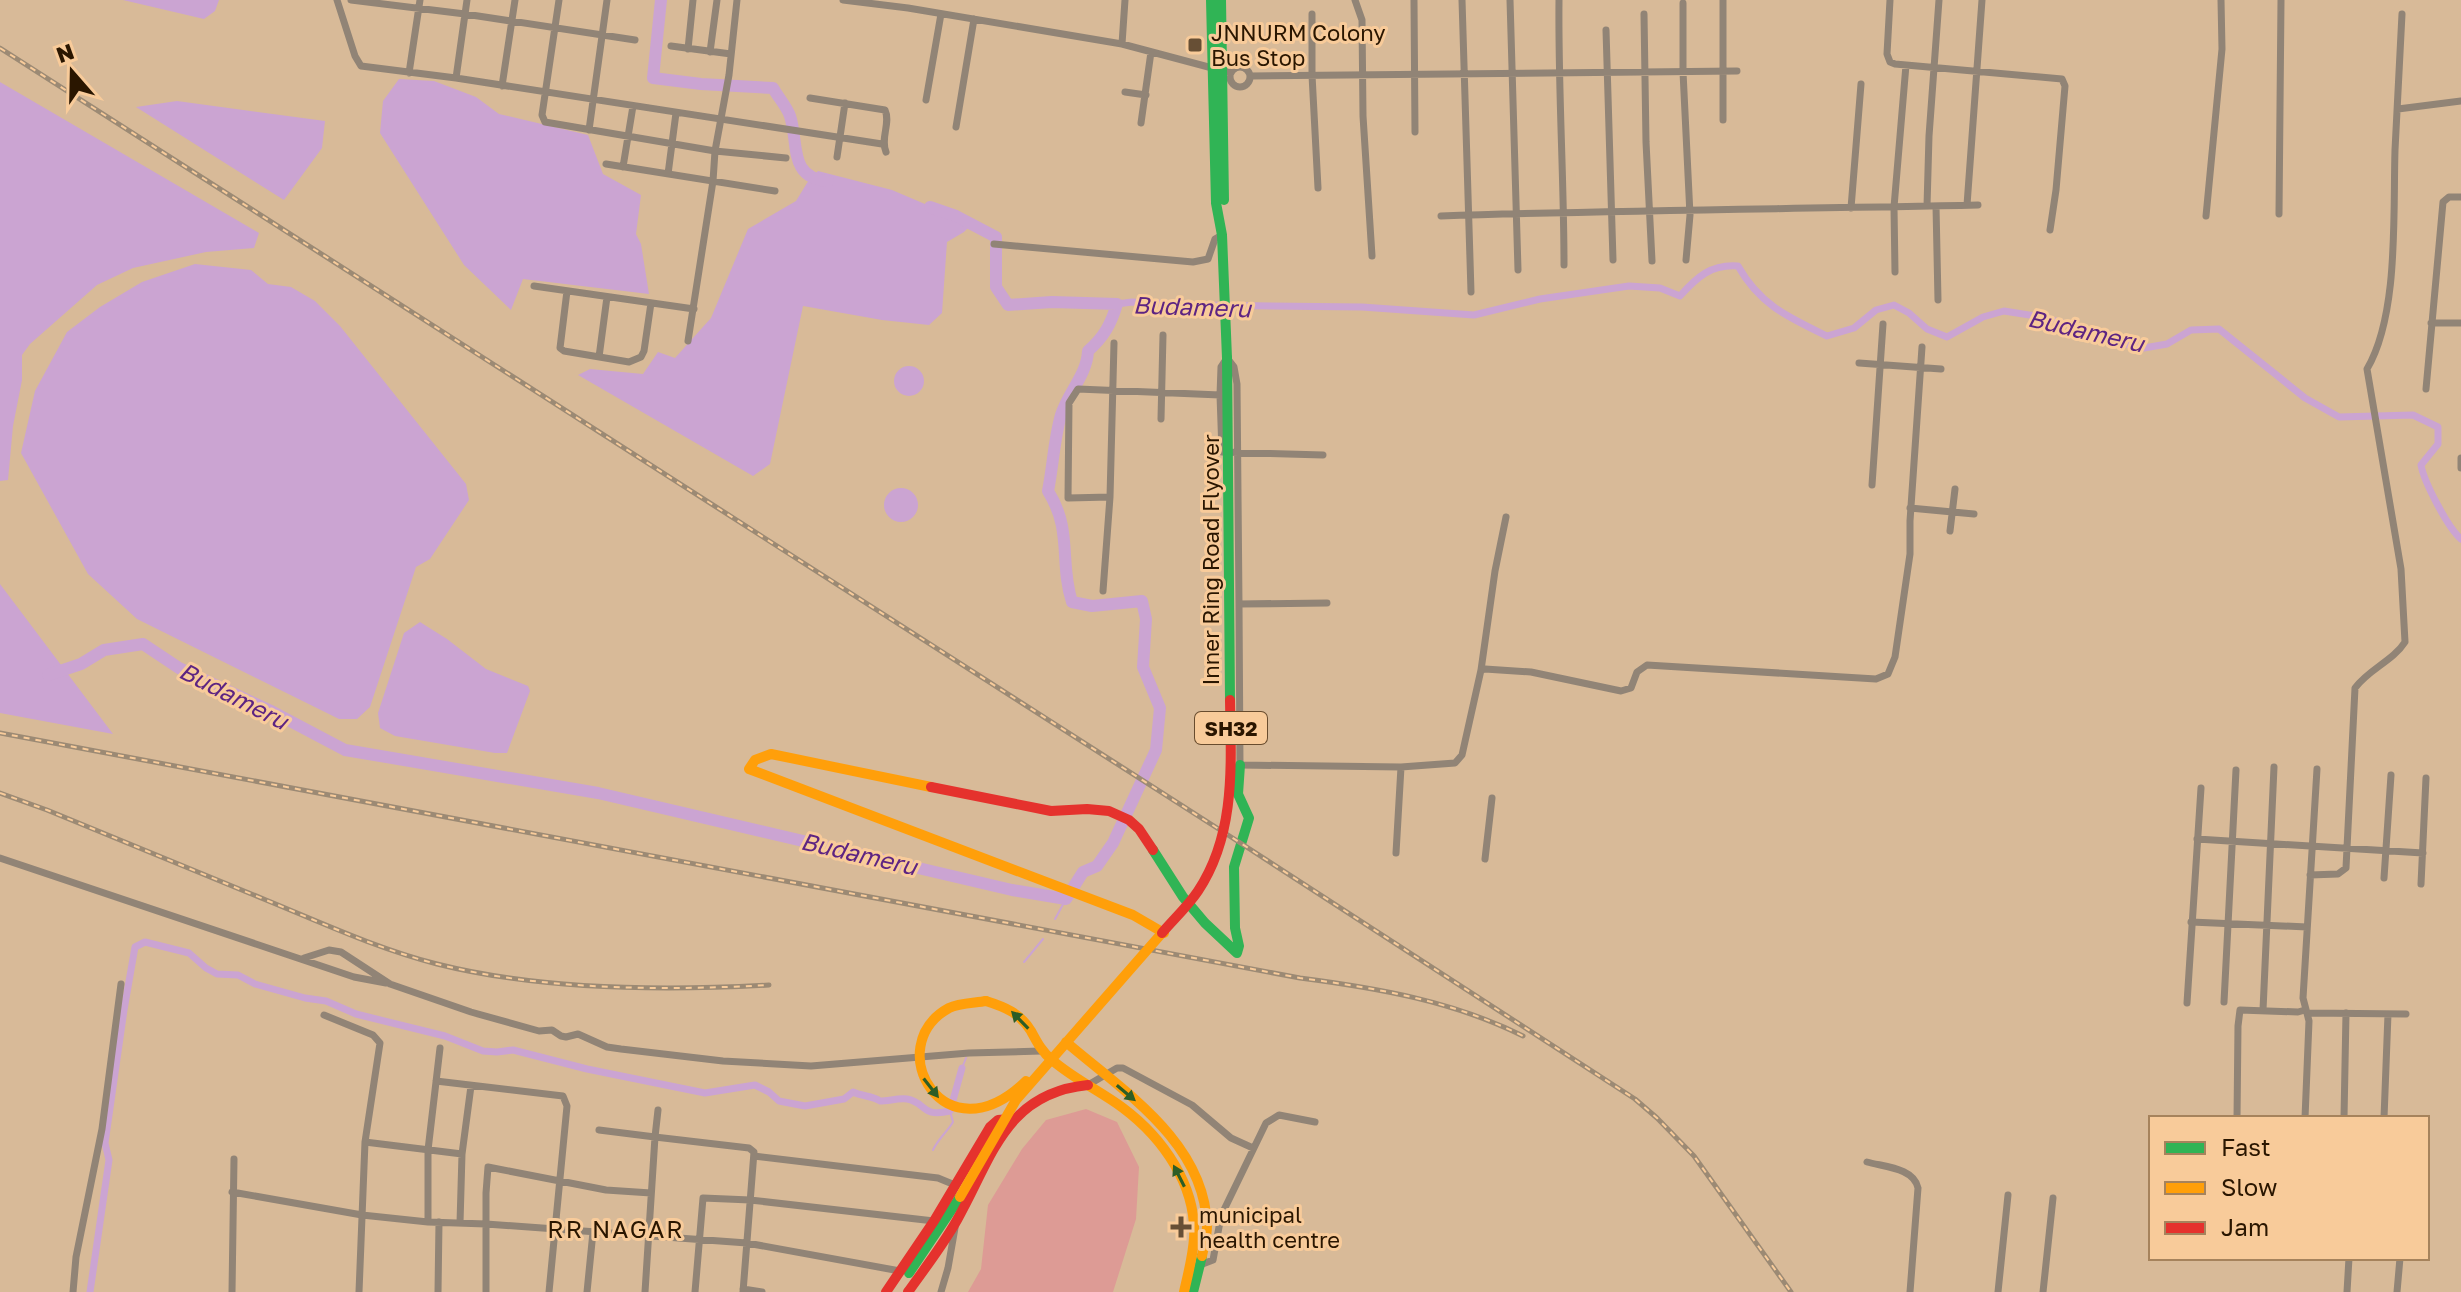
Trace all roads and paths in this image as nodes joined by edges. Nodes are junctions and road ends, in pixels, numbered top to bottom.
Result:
1 (337, 0) edge
2 (351, 0) edge
3 (467, 0) edge
4 (515, 0) edge
5 (559, 0) edge
6 (607, 0) edge
7 (693, 0) edge
8 (717, 0) edge
9 (737, 0) edge
10 (843, 0) edge
11 (1125, 0) edge
12 (1211, 0) edge
13 (1221, 0) edge
14 (1355, 0) edge
15 (1414, 0) edge
16 (1462, 0) edge
17 (1510, 0) edge
18 (1559, 0) edge
19 (1723, 0) edge
20 (1890, 0) edge
21 (1939, 0) edge
22 (1982, 0) edge
23 (2221, 0) edge
24 (2281, 0) edge
25 (376, 2) edge
26 (868, 2) edge
27 (1683, 3) dead end
28 (420, 4) edge
29 (908, 4) edge
30 (465, 14) junction
31 (941, 14) junction
32 (1312, 14) dead end
33 (1644, 14) dead end
34 (2402, 14) dead end
35 (974, 19) junction
36 (512, 22) junction
37 (555, 28) junction
38 (1606, 30) dead end
39 (602, 35) junction
40 (635, 40) dead end
41 (1122, 44) junction
42 (671, 46) dead end
43 (688, 49) junction
44 (710, 52) junction
45 (1151, 52) junction
46 (731, 54) junction
47 (1906, 65) junction
48 (1935, 67) junction
49 (1222, 70) junction
50 (1737, 71) dead end
51 (1977, 71) junction
52 (1683, 72) junction
53 (1722, 72) junction
54 (409, 73) junction
55 (1512, 73) junction
56 (1559, 73) junction
57 (1606, 73) junction
58 (1644, 73) junction
59 (1415, 74) junction
60 (1464, 74) junction
61 (1312, 75) junction
62 (1361, 75) junction
63 (1250, 76) junction
64 (456, 78) junction
65 (1861, 84) dead end
66 (502, 86) junction
67 (1125, 92) dead end
68 (545, 93) junction
69 (1146, 95) junction
70 (810, 98) dead end
71 (593, 100) junction
72 (926, 100) dead end
73 (2461, 102) edge
74 (845, 103) junction
75 (633, 106) junction
76 (2398, 109) junction
77 (676, 113) junction
78 (720, 119) junction
79 (1723, 120) dead end
80 (1141, 123) dead end
81 (956, 127) dead end
82 (589, 130) junction
83 (1415, 132) dead end
84 (628, 137) junction
85 (840, 137) junction
86 (672, 143) junction
87 (715, 151) junction
88 (837, 157) dead end
89 (786, 158) dead end
90 (606, 164) dead end
91 (623, 167) junction
92 (668, 174) junction
93 (713, 181) junction
94 (1318, 188) dead end
95 (775, 191) dead end
96 (2461, 197) edge
97 (1967, 205) junction
98 (1978, 205) dead end
99 (1931, 206) junction
100 (1894, 207) junction
101 (1851, 208) junction
102 (1564, 211) junction
103 (1690, 211) junction
104 (1611, 212) junction
105 (1649, 212) junction
106 (1516, 213) junction
107 (2279, 214) dead end
108 (1469, 215) junction
109 (1441, 216) dead end
110 (2206, 216) dead end
111 (2050, 230) dead end
112 (1222, 235) junction
113 (994, 244) dead end
114 (1372, 256) dead end
115 (1613, 260) dead end
116 (1686, 260) dead end
117 (1652, 261) dead end
118 (1564, 265) dead end
119 (1518, 270) dead end
120 (1895, 272) dead end
121 (534, 286) dead end
122 (567, 291) junction
123 (1471, 292) dead end
124 (607, 297) junction
125 (1938, 300) dead end
126 (651, 303) junction
127 (694, 309) junction
128 (2431, 323) junction
129 (2461, 323) edge
130 (1883, 324) dead end
131 (1163, 335) dead end
132 (688, 341) dead end
133 (1114, 343) dead end
134 (1922, 347) dead end
135 (599, 357) junction
136 (1227, 358) junction
137 (1859, 363) dead end
138 (1880, 364) junction
139 (1921, 367) junction
140 (1941, 369) dead end
141 (2426, 389) dead end
142 (1114, 392) junction
143 (1162, 393) junction
144 (1220, 395) junction
145 (1161, 419) dead end
146 (1237, 452) junction
147 (1323, 455) dead end
148 (2461, 458) edge
149 (2461, 468) edge
150 (1872, 485) dead end
151 (1955, 489) dead end
152 (1110, 497) junction
153 (1910, 508) junction
154 (1952, 512) junction
155 (1974, 514) dead end
156 (1506, 517) dead end
157 (1950, 531) dead end
158 (1103, 591) dead end
159 (1327, 603) dead end
160 (1239, 604) junction
161 (1481, 670) junction
162 (1240, 765) junction
163 (1401, 767) junction
164 (2274, 767) dead end
165 (2317, 769) dead end
166 (2236, 770) dead end
167 (2391, 775) dead end
168 (2426, 778) dead end
169 (2201, 788) dead end
170 (1492, 798) dead end
171 (2197, 839) junction
172 (2232, 841) junction
173 (2271, 843) junction
174 (2312, 846) junction
175 (2347, 847) junction
176 (2387, 850) junction
177 (1396, 853) dead end
178 (2423, 853) junction
179 (0, 858) edge
180 (1485, 859) dead end
181 (2310, 875) junction
182 (2384, 878) dead end
183 (2421, 884) dead end
184 (2191, 922) junction
185 (2228, 925) junction
186 (2266, 926) junction
187 (2307, 927) junction
188 (1164, 933) junction
189 (304, 958) junction
190 (121, 984) dead end
191 (390, 984) junction
192 (2224, 1002) dead end
193 (2187, 1003) dead end
194 (2263, 1010) junction
195 (2307, 1011) junction
196 (2346, 1013) junction
197 (2388, 1014) junction
198 (2406, 1014) dead end
199 (324, 1015) dead end
200 (1065, 1044) junction
201 (440, 1048) dead end
202 (1041, 1051) junction
203 (436, 1081) junction
204 (1088, 1085) junction
205 (471, 1086) junction
206 (658, 1110) dead end
207 (2237, 1116) edge
208 (2305, 1116) edge
209 (2344, 1116) edge
210 (2384, 1116) edge
211 (1015, 1119) junction
212 (1315, 1122) dead end
213 (599, 1130) dead end
214 (655, 1137) junction
215 (365, 1142) junction
216 (1253, 1148) junction
217 (428, 1150) junction
218 (462, 1154) junction
219 (754, 1156) junction
220 (234, 1159) dead end
221 (1867, 1162) dead end
222 (558, 1179) junction
223 (955, 1185) junction
224 (232, 1192) junction
225 (651, 1193) junction
226 (2008, 1195) dead end
227 (2053, 1198) dead end
228 (750, 1200) junction
229 (362, 1215) junction
230 (934, 1221) junction
231 (428, 1222) junction
232 (439, 1222) junction
233 (955, 1222) junction
234 (460, 1223) junction
235 (486, 1224) junction
236 (554, 1229) junction
237 (593, 1232) junction
238 (648, 1237) junction
239 (699, 1239) junction
240 (747, 1243) junction
241 (1201, 1260) junction
242 (2349, 1260) edge
243 (2400, 1260) edge
244 (900, 1271) junction
245 (743, 1291) edge
246 (73, 1292) edge
247 (232, 1292) edge
248 (359, 1292) edge
249 (438, 1292) edge
250 (486, 1292) edge
251 (549, 1292) edge
252 (587, 1292) edge
253 (645, 1292) edge
254 (695, 1292) edge
255 (762, 1292) edge
256 (886, 1292) edge
257 (896, 1292) edge
258 (908, 1292) edge
259 (941, 1292) edge
260 (1184, 1292) edge
261 (1193, 1292) edge
262 (1910, 1292) edge
263 (1998, 1292) edge
264 (2043, 1292) edge
265 (2347, 1292) edge
266 (2397, 1292) edge

1 - 54 street
2 - 25 street
3 - 30 street
4 - 36 street
5 - 37 street
6 - 39 street
7 - 43 street
8 - 44 street
9 - 46 street
10 - 26 street
11 - 41 street
12 - 49 street, SH32
13 - 49 street, SH32
14 - 62 street
15 - 59 street
16 - 60 street
17 - 55 street
18 - 56 street
19 - 53 street
20 - 47 street
21 - 48 street
22 - 51 street
23 - 110 street
24 - 107 street
25 - 28 street
26 - 29 street
27 - 52 street
28 - 30 street
28 - 54 street
29 - 31 street
30 - 36 street
30 - 64 street
31 - 35 street
31 - 72 street
32 - 61 street
33 - 58 street
34 - 76 street
35 - 41 street
35 - 81 street
36 - 37 street
36 - 66 street
37 - 39 street
37 - 68 street
38 - 57 street
39 - 40 street
39 - 71 street
41 - 45 street
42 - 43 street
43 - 44 street
44 - 46 street
45 - 49 street
45 - 69 street
46 - 78 street
47 - 48 street
47 - 100 street
48 - 51 street
48 - 99 street
49 - 63 street
49 - 63 street
49 - 112 street, SH32
50 - 53 street
51 - 97 street
51 - 111 street
52 - 53 street
52 - 58 street
52 - 103 street
53 - 79 street
54 - 64 street
55 - 56 street
55 - 60 street
55 - 106 street
56 - 57 street
56 - 102 street
57 - 58 street
57 - 104 street
58 - 105 street
59 - 60 street
59 - 62 street
59 - 83 street
60 - 108 street
61 - 62 street
61 - 63 street
61 - 94 street
62 - 114 street
64 - 66 street
65 - 101 street
66 - 68 street
67 - 69 street
68 - 71 street
68 - 82 street
69 - 80 street
70 - 74 street
71 - 75 street
71 - 82 street
73 - 76 street
74 - 85 street
74 - 85 street
75 - 77 street
75 - 84 street
76 - 175 street
77 - 78 street
77 - 86 street
78 - 85 street
78 - 87 street
82 - 84 street
84 - 86 street
84 - 91 street
85 - 88 street
86 - 87 street
86 - 92 street
87 - 89 street
87 - 93 street
90 - 91 street
91 - 92 street
92 - 93 street
93 - 95 street
93 - 127 street
96 - 128 street
97 - 98 street
97 - 99 street
99 - 100 street
99 - 125 street
100 - 101 street
100 - 120 street
101 - 103 street
102 - 104 street
102 - 106 street
102 - 118 street
103 - 105 street
103 - 116 street
104 - 105 street
104 - 115 street
105 - 117 street
106 - 108 street
106 - 119 street
108 - 109 street
108 - 123 street
112 - 113 street
112 - 136 street, SH32
121 - 122 street
122 - 124 street
122 - 135 street
124 - 126 street
124 - 135 street
126 - 127 street
126 - 135 street
127 - 132 street
128 - 129 street
128 - 141 street
130 - 138 street
131 - 143 street
133 - 142 street
134 - 139 street
136 - 144 street
136 - 146 street
136 - 188 street, Inner Ring Road Flyover / SH32, bridge
137 - 138 street
138 - 139 street
138 - 150 street
139 - 140 street
139 - 153 street
142 - 143 street
142 - 152 street
142 - 152 street
143 - 144 street
143 - 145 street
144 - 146 street
146 - 147 street
146 - 160 street
148 - 149 street
151 - 154 street
152 - 158 street
153 - 154 street
153 - 161 street
154 - 155 street
154 - 157 street
156 - 161 street
159 - 160 street
160 - 162 street
161 - 163 street
162 - 163 street
162 - 188 street
163 - 177 street
164 - 173 street
165 - 174 street
166 - 172 street
167 - 176 street
168 - 178 street
169 - 171 street
170 - 180 street
171 - 172 street
171 - 184 street
172 - 173 street
172 - 185 street
173 - 174 street
173 - 186 street
174 - 175 street
174 - 181 street
175 - 176 street
175 - 181 street
176 - 178 street
176 - 182 street
178 - 183 street
179 - 189 street
181 - 187 street
184 - 185 street
184 - 193 street
185 - 186 street
185 - 192 street
186 - 187 street
186 - 194 street
187 - 195 street
188 - 200 street, Inner Ring Road Flyover / SH32, bridge
189 - 191 street
189 - 191 street
190 - 246 street
191 - 202 street
194 - 195 street
194 - 207 street
195 - 196 street
195 - 208 street
196 - 197 street
196 - 209 street
197 - 198 street
197 - 210 street
199 - 215 street
202 -> 200 street, bridge
200 -> 241 street, bridge
200 - 257 street, bridge
201 - 203 street
202 - 204 street
203 - 205 street
203 - 217 street
204 - 211 street
204 - 216 street
260 -> 204 street
205 - 218 street
205 - 222 street
206 - 214 street
211 - 223 street
211 - 233 street
212 - 216 street
213 - 214 street
214 - 219 street
214 - 225 street
215 - 217 street
215 - 229 street
216 - 241 street
217 - 218 street
217 - 231 street
218 - 234 street
219 - 223 street
219 - 228 street
220 - 224 street
221 - 262 street
222 - 225 street
222 - 235 street
222 - 236 street
223 - 230 street
224 - 229 street
224 - 247 street
225 - 238 street
226 - 263 street
227 - 264 street
228 - 230 street
228 - 239 street
228 - 240 street
229 - 231 street
229 - 248 street
230 - 244 street
231 - 232 street
232 - 234 street
232 - 249 street
233 - 258 street
233 - 259 street
234 - 235 street
235 - 236 street
235 - 250 street
236 - 237 street
236 - 251 street
237 - 238 street
237 - 252 street
238 - 239 street
238 - 253 street
239 - 240 street
239 - 254 street
240 - 244 street
240 - 245 street
241 - 261 street
242 - 265 street
243 - 266 street
244 - 256 street
245 - 255 street

